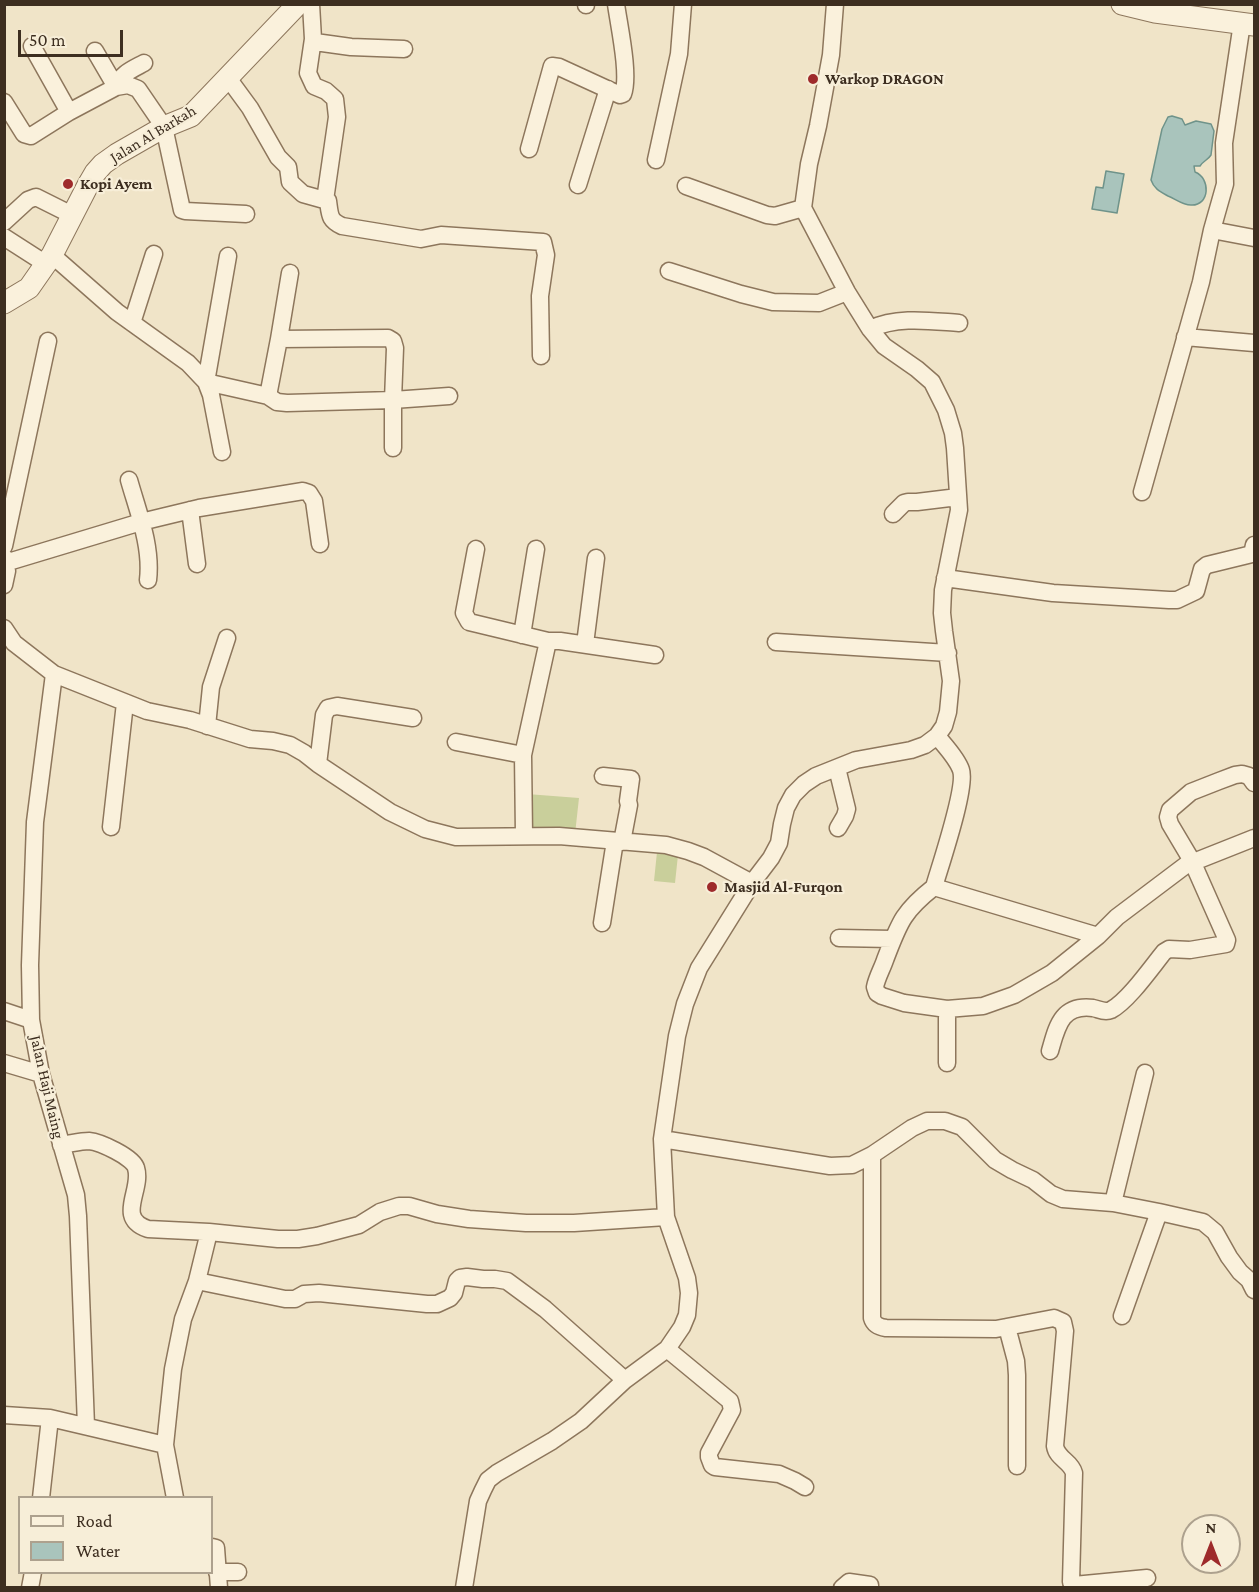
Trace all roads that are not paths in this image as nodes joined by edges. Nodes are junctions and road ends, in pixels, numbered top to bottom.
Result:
1 (298, 4) edge
2 (310, 4) edge
3 (616, 4) edge
4 (683, 4) edge
5 (835, 4) edge
6 (1122, 4) edge
7 (1198, 11) edge
8 (1248, 24) edge
9 (313, 39) junction
10 (32, 46) dead end
11 (404, 49) dead end
12 (95, 51) dead end
13 (144, 63) dead end
14 (228, 78) junction
15 (116, 87) junction
16 (608, 89) junction
17 (4, 102) edge
18 (69, 112) junction
19 (165, 127) junction
20 (529, 149) dead end
21 (656, 160) dead end
22 (578, 185) dead end
23 (686, 186) dead end
24 (325, 200) junction
25 (803, 208) junction
26 (246, 214) dead end
27 (72, 215) junction
28 (4, 222) edge
29 (1212, 230) junction
30 (4, 237) edge
31 (1254, 238) edge
32 (154, 254) dead end
33 (228, 256) dead end
34 (49, 260) junction
35 (669, 271) dead end
36 (290, 273) dead end
37 (847, 292) junction
38 (4, 303) edge
39 (132, 323) junction
40 (959, 323) dead end
41 (870, 329) junction
42 (1185, 337) junction
43 (279, 339) junction
44 (48, 341) dead end
45 (1254, 344) edge
46 (541, 356) dead end
47 (206, 382) junction
48 (268, 396) junction
49 (449, 396) dead end
50 (393, 400) junction
51 (393, 448) dead end
52 (222, 452) dead end
53 (129, 480) dead end
54 (1142, 492) dead end
55 (958, 497) junction
56 (190, 510) junction
57 (893, 514) dead end
58 (141, 522) junction
59 (320, 544) dead end
60 (1254, 545) edge
61 (4, 546) edge
62 (476, 549) dead end
63 (536, 549) dead end
64 (4, 557) edge
65 (596, 558) dead end
66 (5, 563) edge
67 (197, 564) dead end
68 (945, 578) junction
69 (148, 580) dead end
70 (4, 585) edge
71 (4, 628) edge
72 (522, 635) junction
73 (227, 638) dead end
74 (548, 641) junction
75 (776, 642) dead end
76 (585, 644) junction
77 (948, 653) junction
78 (655, 655) dead end
79 (54, 674) junction
80 (125, 704) junction
81 (413, 718) dead end
82 (207, 726) junction
83 (937, 735) junction
84 (456, 742) dead end
85 (523, 755) junction
86 (318, 764) junction
87 (837, 768) junction
88 (603, 776) dead end
89 (1254, 783) edge
90 (111, 827) dead end
91 (838, 828) dead end
92 (524, 836) junction
93 (1254, 838) edge
94 (619, 842) junction
95 (1192, 861) junction
96 (752, 883) junction
97 (934, 887) junction
98 (602, 923) dead end
99 (1098, 936) junction
100 (839, 938) dead end
101 (892, 939) junction
102 (947, 1009) junction
103 (4, 1011) edge
104 (32, 1020) junction
105 (1050, 1051) dead end
106 (4, 1063) edge
107 (947, 1063) dead end
108 (1145, 1073) dead end
109 (40, 1074) junction
110 (662, 1139) junction
111 (61, 1145) junction
112 (872, 1155) junction
113 (1113, 1203) junction
114 (1159, 1212) junction
115 (666, 1217) junction
116 (209, 1232) junction
117 (198, 1281) junction
118 (1254, 1290) edge
119 (1122, 1316) dead end
120 (1007, 1327) junction
121 (667, 1349) junction
122 (625, 1380) junction
123 (4, 1415) edge
124 (50, 1418) junction
125 (86, 1426) junction
126 (165, 1445) junction
127 (1017, 1466) dead end
128 (805, 1487) dead end
129 (41, 1496) edge
130 (175, 1496) edge
131 (213, 1547) edge
132 (238, 1572) dead end
133 (1147, 1578) dead end
134 (218, 1580) edge
135 (870, 1585) dead end
136 (1099, 1585) edge
137 (464, 1587) edge
138 (842, 1587) edge

1 - 14 street, Jalan Al Barkah
2 - 9 street
3 - 16 street
4 - 21 street
5 - 25 street
6 - 7 street
7 - 8 street
8 - 29 street
9 - 11 street
9 - 24 street
10 - 18 street
12 - 15 street
13 - 15 street
14 - 19 street, Jalan Al Barkah
14 - 24 street
15 - 18 street
15 - 19 street
16 - 20 street
16 - 22 street
17 - 18 street
19 - 26 street
19 - 27 street, Jalan Al Barkah
23 - 25 street
24 - 46 street
25 - 37 street
27 - 28 street
27 - 34 street, Jalan Al Barkah
29 - 31 street
29 - 42 street
30 - 34 street
32 - 39 street
33 - 47 street
34 - 38 street, Jalan Al Barkah
34 - 39 street
35 - 37 street
36 - 43 street
37 - 41 street
39 - 47 street
40 - 41 street
41 - 55 street
42 - 45 street
42 - 54 street
43 - 48 street
43 - 50 street
44 - 61 street
47 - 48 street
47 - 52 street
48 - 50 street
49 - 50 street
50 - 51 street
53 - 58 street
55 - 57 street
55 - 68 street
56 - 58 street
56 - 59 street
56 - 67 street
58 - 66 street
58 - 69 street
60 - 68 street
62 - 72 street
63 - 72 street
64 - 66 street
65 - 76 street
66 - 70 street
68 - 77 street
71 - 79 street
72 - 74 street
73 - 82 street
74 - 76 street
74 - 85 street
75 - 77 street
76 - 78 street
77 - 83 street
79 - 80 street
79 - 104 street, Jalan Haji Maing
80 - 82 street
80 - 90 street
81 - 86 street
82 - 86 street
83 - 87 street
83 - 97 street
84 - 85 street
85 - 92 street
86 - 92 street
87 - 91 street
87 - 96 street
88 - 94 street
89 - 95 street
92 - 94 street
93 - 95 street
94 - 96 street
94 - 98 street
95 - 99 street
95 - 105 street
96 - 110 street
97 - 99 street
97 - 101 street
99 - 102 street
100 - 101 street
101 - 102 street
102 - 107 street
103 - 104 street
104 - 109 street, Jalan Haji Maing
106 - 109 street
108 - 113 street
109 - 111 street, Jalan Haji Maing
110 - 112 street
110 - 115 street
111 - 116 street
111 - 125 street, Jalan Haji Maing
112 - 113 street
112 - 120 street
113 - 114 street
114 - 118 street
114 - 119 street
115 - 116 street
115 - 121 street
116 - 117 street
117 - 122 street
117 - 126 street
120 - 127 street
120 - 136 street
121 - 122 street
121 - 128 street
122 - 137 street
123 - 124 street
124 - 125 street
124 - 129 street
125 - 126 street
126 - 130 street
131 - 134 street
132 - 134 street
133 - 136 street
135 - 138 street

